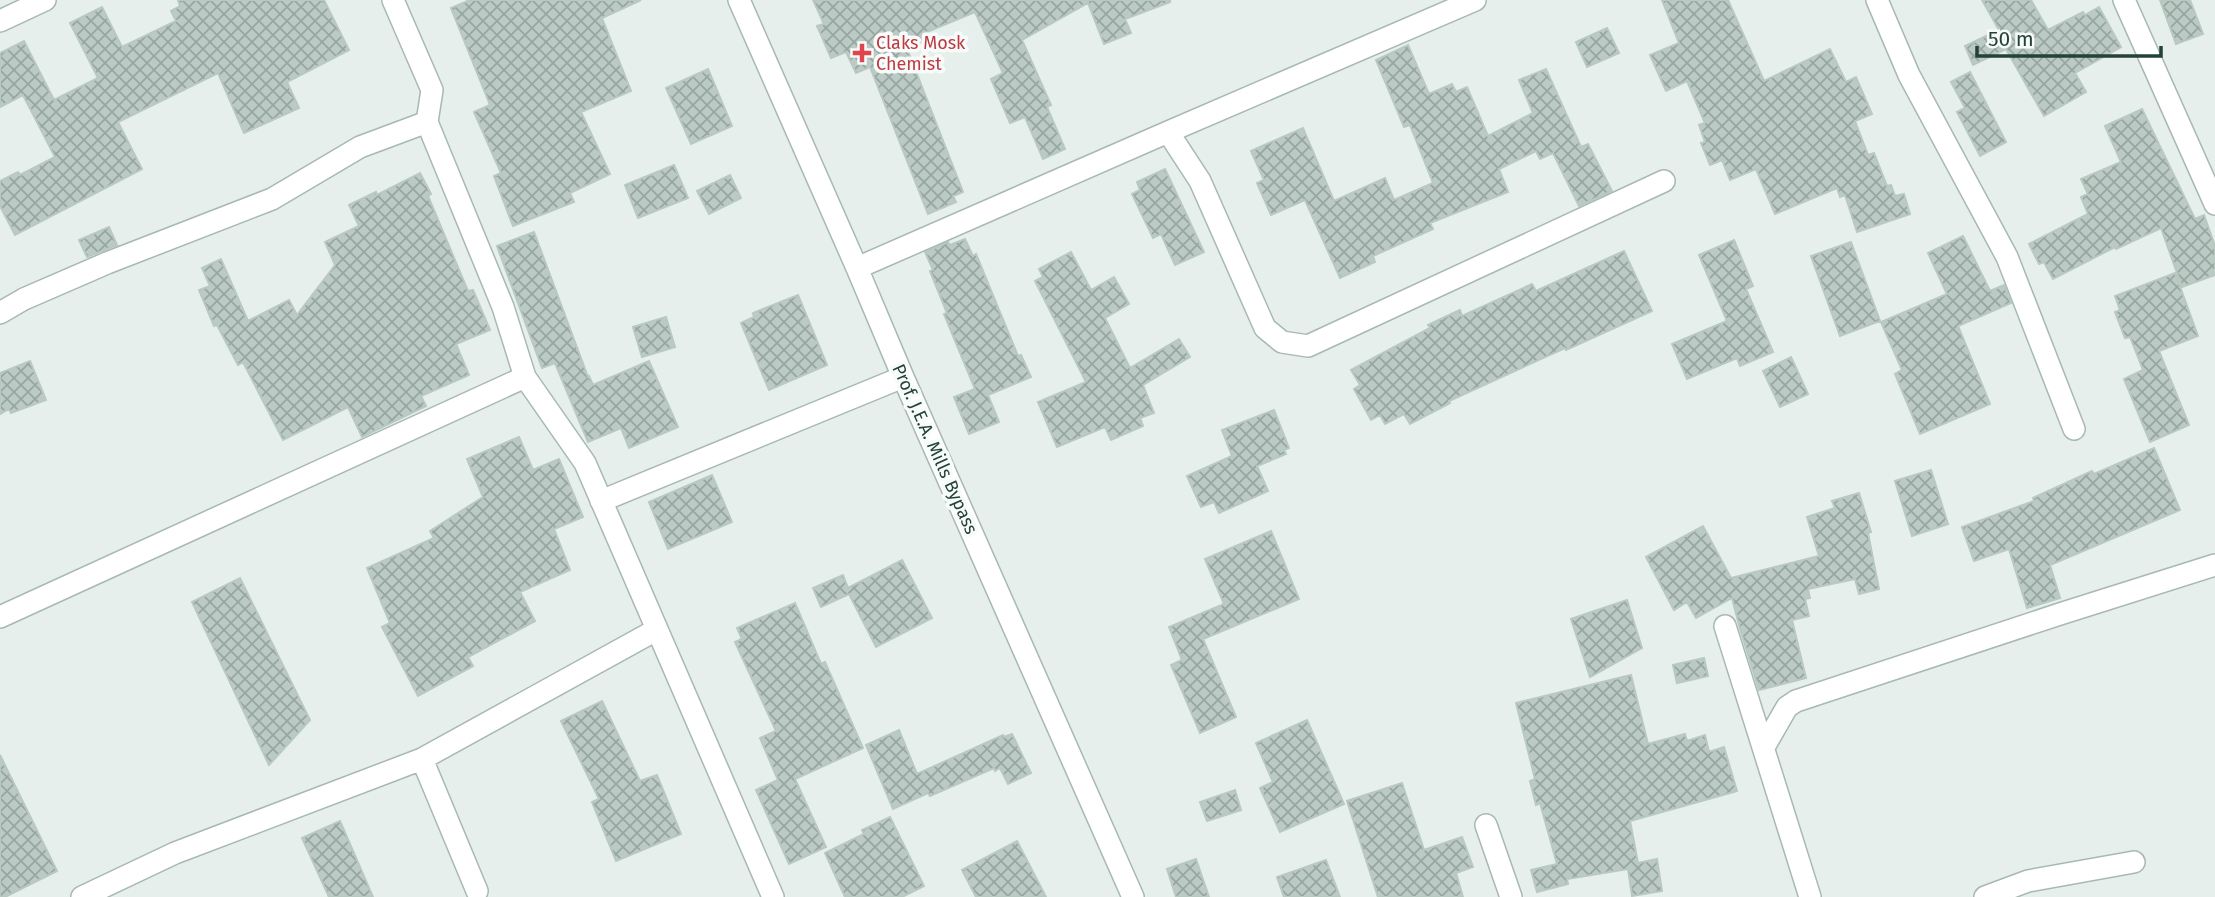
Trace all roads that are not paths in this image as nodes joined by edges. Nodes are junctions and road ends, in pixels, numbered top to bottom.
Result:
1 (45, 0) edge
2 (393, 0) edge
3 (739, 0) edge
4 (1475, 0) edge
5 (1877, 0) edge
6 (2124, 0) edge
7 (0, 20) edge
8 (428, 122) junction
9 (1168, 132) junction
10 (1664, 181) dead end
11 (2215, 204) edge
12 (858, 268) junction
13 (0, 313) edge
14 (525, 377) junction
15 (902, 377) junction
16 (2074, 429) dead end
17 (601, 501) junction
18 (2215, 565) edge
19 (0, 617) edge
20 (1725, 626) dead end
21 (656, 630) junction
22 (1764, 747) junction
23 (422, 759) junction
24 (1486, 825) dead end
25 (2134, 862) dead end
26 (477, 891) dead end
27 (82, 897) edge
28 (773, 897) edge
29 (1133, 897) edge
30 (1511, 897) edge
31 (1810, 897) edge
32 (1985, 897) edge

1 - 7 street
2 - 8 street
3 - 12 street, Prof. J.E.A. Mills Bypass
4 - 9 street
5 - 16 street
6 - 11 street
8 - 13 street
8 - 14 street
9 - 10 street
9 - 12 street
12 - 15 street, Prof. J.E.A. Mills Bypass
14 - 17 street
14 - 19 street
15 - 17 street
15 - 29 street, Prof. J.E.A. Mills Bypass
17 - 21 street
18 - 22 street
20 - 22 street
21 - 23 street
21 - 28 street
22 - 31 street
23 - 26 street
23 - 27 street
24 - 30 street
25 - 32 street

